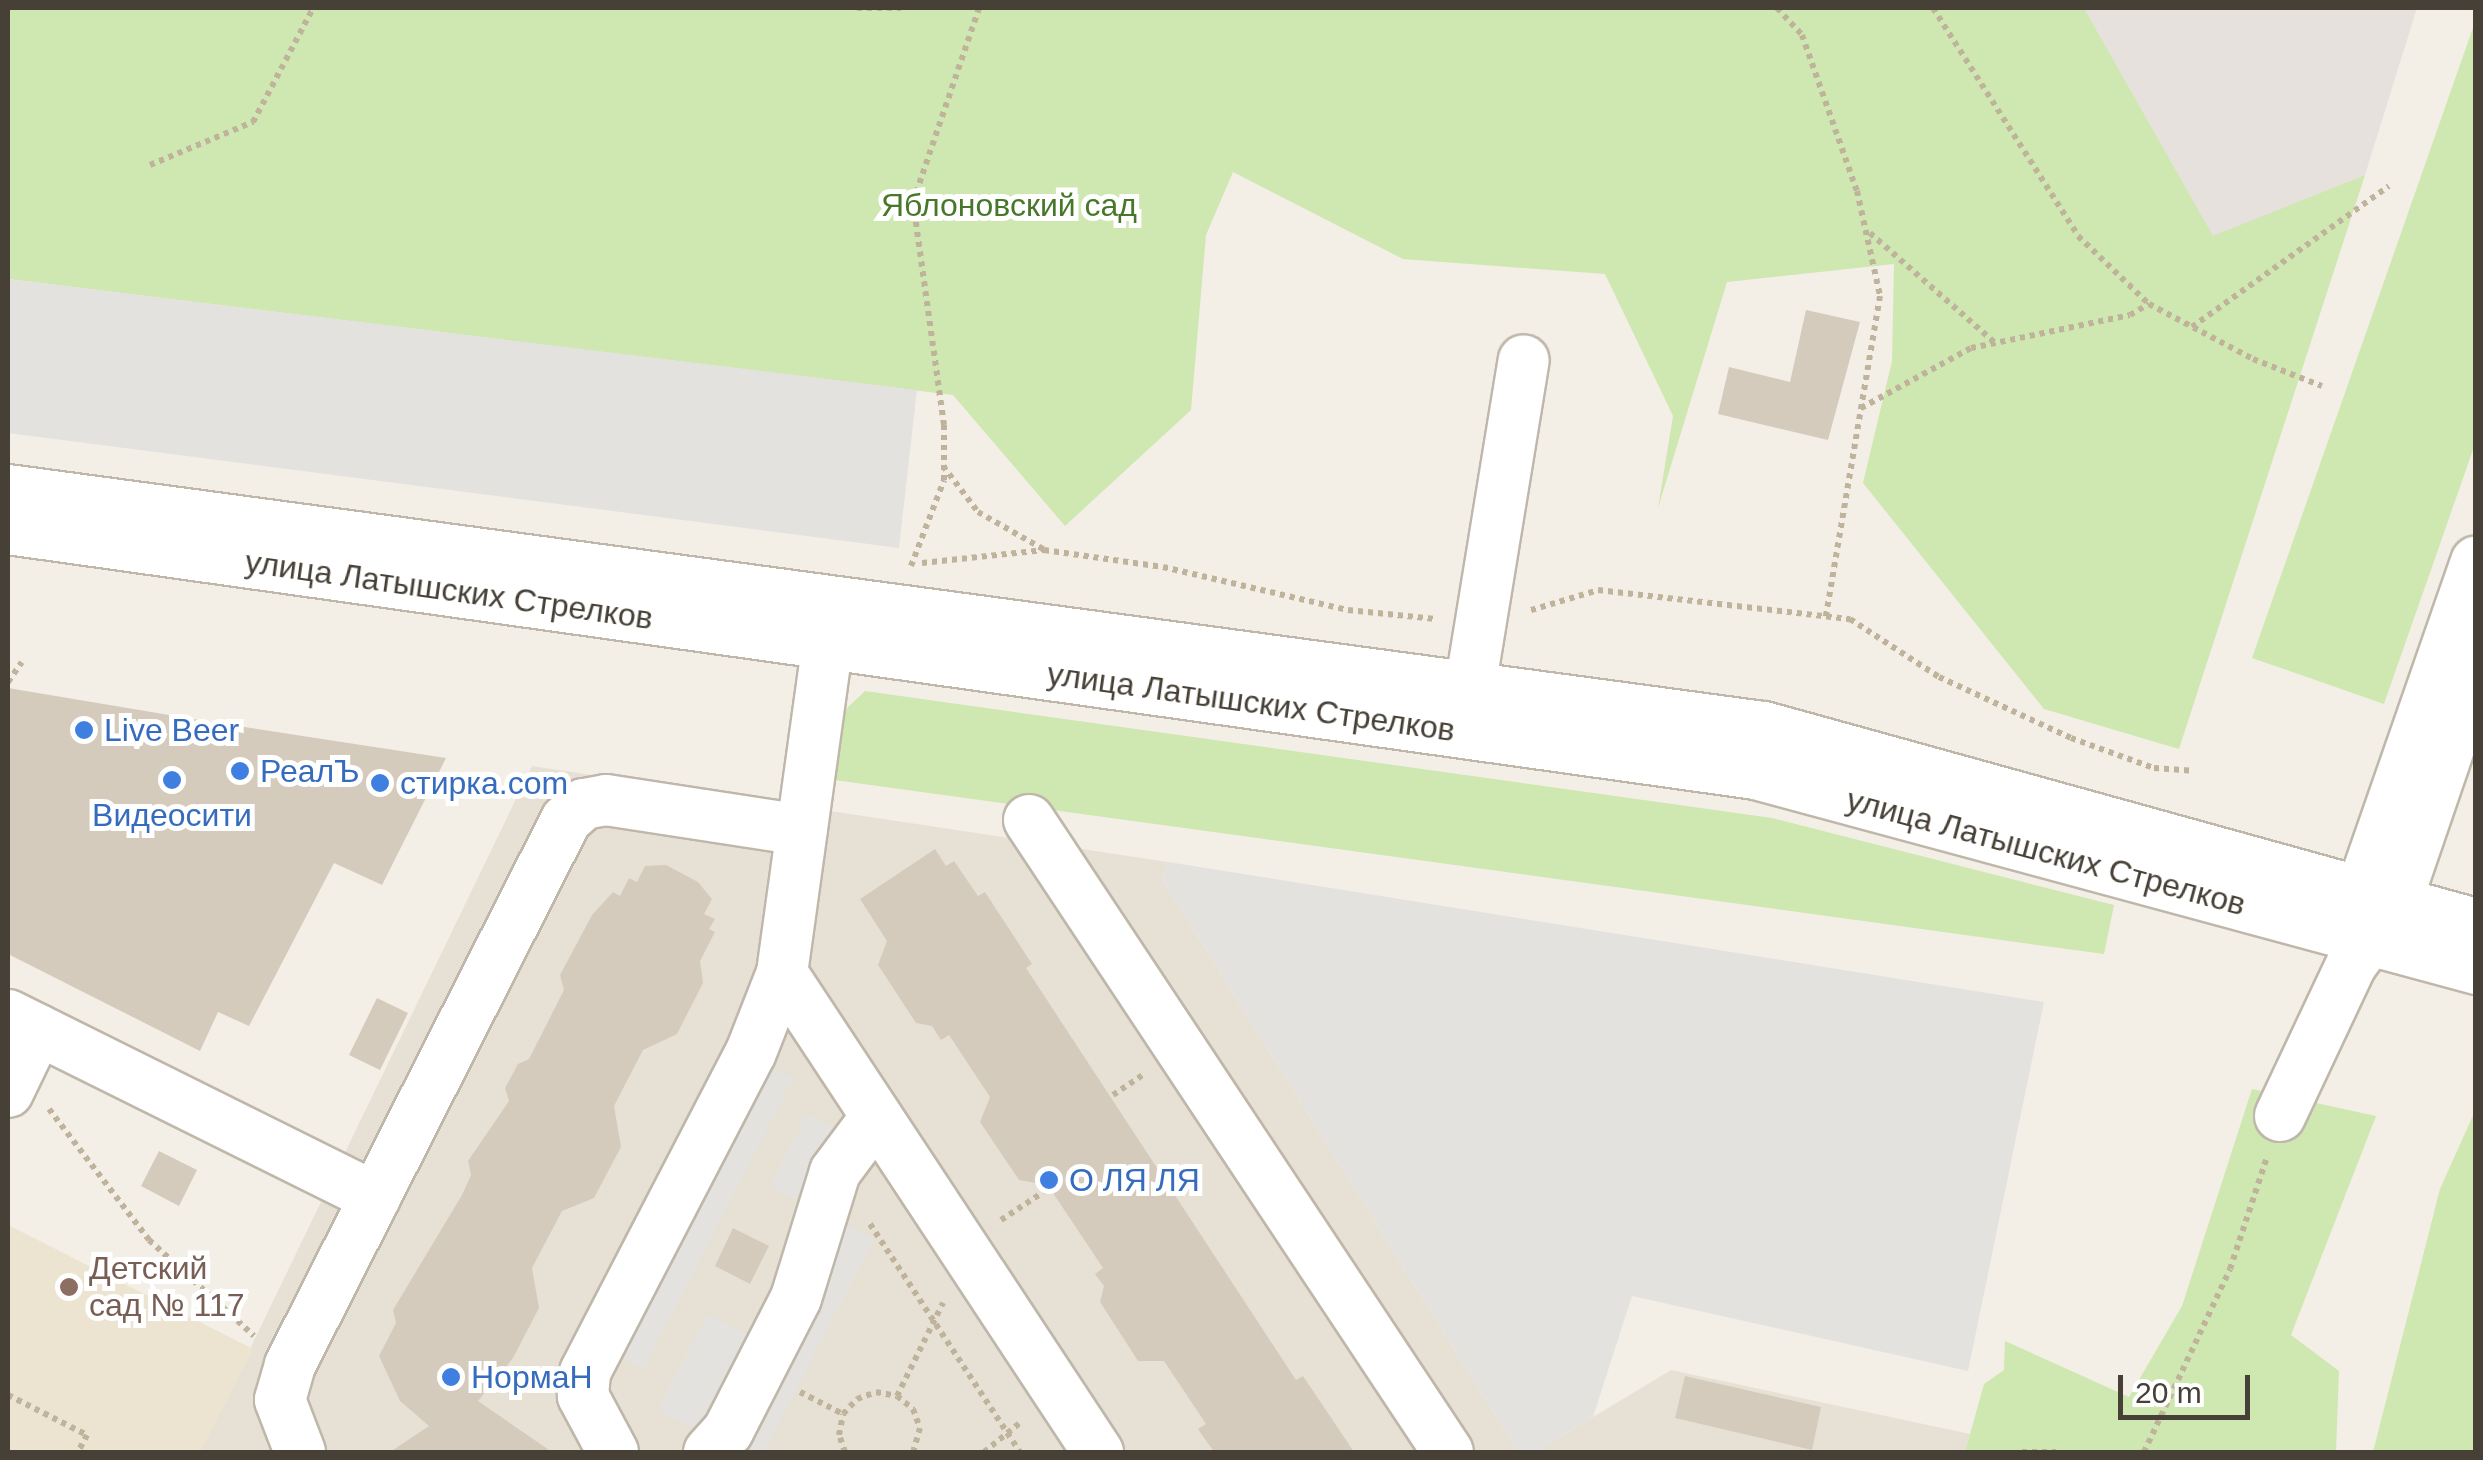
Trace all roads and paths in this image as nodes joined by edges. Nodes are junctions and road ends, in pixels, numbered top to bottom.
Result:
1 (313, 8) edge
2 (858, 8) edge
3 (900, 8) edge
4 (980, 8) edge
5 (1777, 8) edge
6 (1934, 8) edge
7 (150, 165) dead end
8 (2389, 186) dead end
9 (1869, 232) junction
10 (2148, 304) junction
11 (2192, 327) junction
12 (1994, 342) junction
13 (1524, 360) dead end
14 (2322, 386) dead end
15 (1860, 409) junction
16 (944, 466) junction
17 (8, 490) edge
18 (8, 529) edge
19 (1044, 550) junction
20 (2476, 561) edge
21 (895, 563) dead end
22 (912, 565) junction
23 (897, 573) dead end
24 (1826, 616) junction
25 (831, 623) junction
26 (1481, 624) junction
27 (22, 662) dead end
28 (2476, 670) edge
29 (8, 682) edge
30 (1470, 688) junction
31 (2194, 771) dead end
32 (1029, 820) dead end
33 (802, 830) junction
34 (2374, 910) junction
35 (2476, 924) edge
36 (2476, 969) edge
37 (782, 974) junction
38 (18, 1051) edge
39 (1128, 1086) dead end
40 (1113, 1095) dead end
41 (2280, 1116) joint
42 (876, 1117) junction
43 (835, 1172) junction
44 (1042, 1192) dead end
45 (375, 1198) junction
46 (982, 1239) junction
47 (934, 1321) junction
48 (290, 1365) junction
49 (8, 1395) edge
50 (897, 1396) junction
51 (283, 1446) edge
52 (915, 1450) edge
53 (78, 1452) edge
54 (613, 1452) edge
55 (709, 1452) edge
56 (846, 1452) edge
57 (925, 1452) edge
58 (1020, 1452) edge
59 (1098, 1452) edge
60 (1448, 1452) edge
61 (2022, 1452) edge
62 (2056, 1452) edge
63 (2144, 1452) edge

1 - 7 path
2 - 3 path
4 - 16 path
5 - 9 path
6 - 10 path
8 - 11 path
9 - 12 path
9 - 15 path
10 - 11 path
10 - 12 path
11 - 14 path
12 - 15 path
13 - 26 street
15 - 24 path
16 - 19 path
16 - 22 path
17 - 25 street, улица Латышских Стрелков
18 - 25 street, улица Латышских Стрелков
19 - 22 path
19 - 26 path
20 - 34 street
21 - 22 path
22 - 23 path
24 - 26 path
24 - 31 path
25 - 30 street, улица Латышских Стрелков
25 - 33 street
25 - 34 street, улица Латышских Стрелков
26 - 30 street
27 - 29 path
28 - 34 street
30 - 34 street, улица Латышских Стрелков
32 - 60 street
33 - 37 street
33 - 45 street
34 - 35 street, улица Латышских Стрелков
34 - 36 street, улица Латышских Стрелков
34 - 41 street
37 - 42 street
37 - 54 street
38 - 45 street
38 - 48 path
39 - 40 path
41 - 63 path
42 - 43 street
42 - 46 street
43 - 47 path
43 - 55 street
44 - 46 path
45 - 48 street
46 - 47 path
46 - 59 street
47 - 50 path
47 - 58 path
48 - 51 street
49 - 53 path
50 - 52 path
50 - 56 path
52 - 57 path
61 - 62 path

